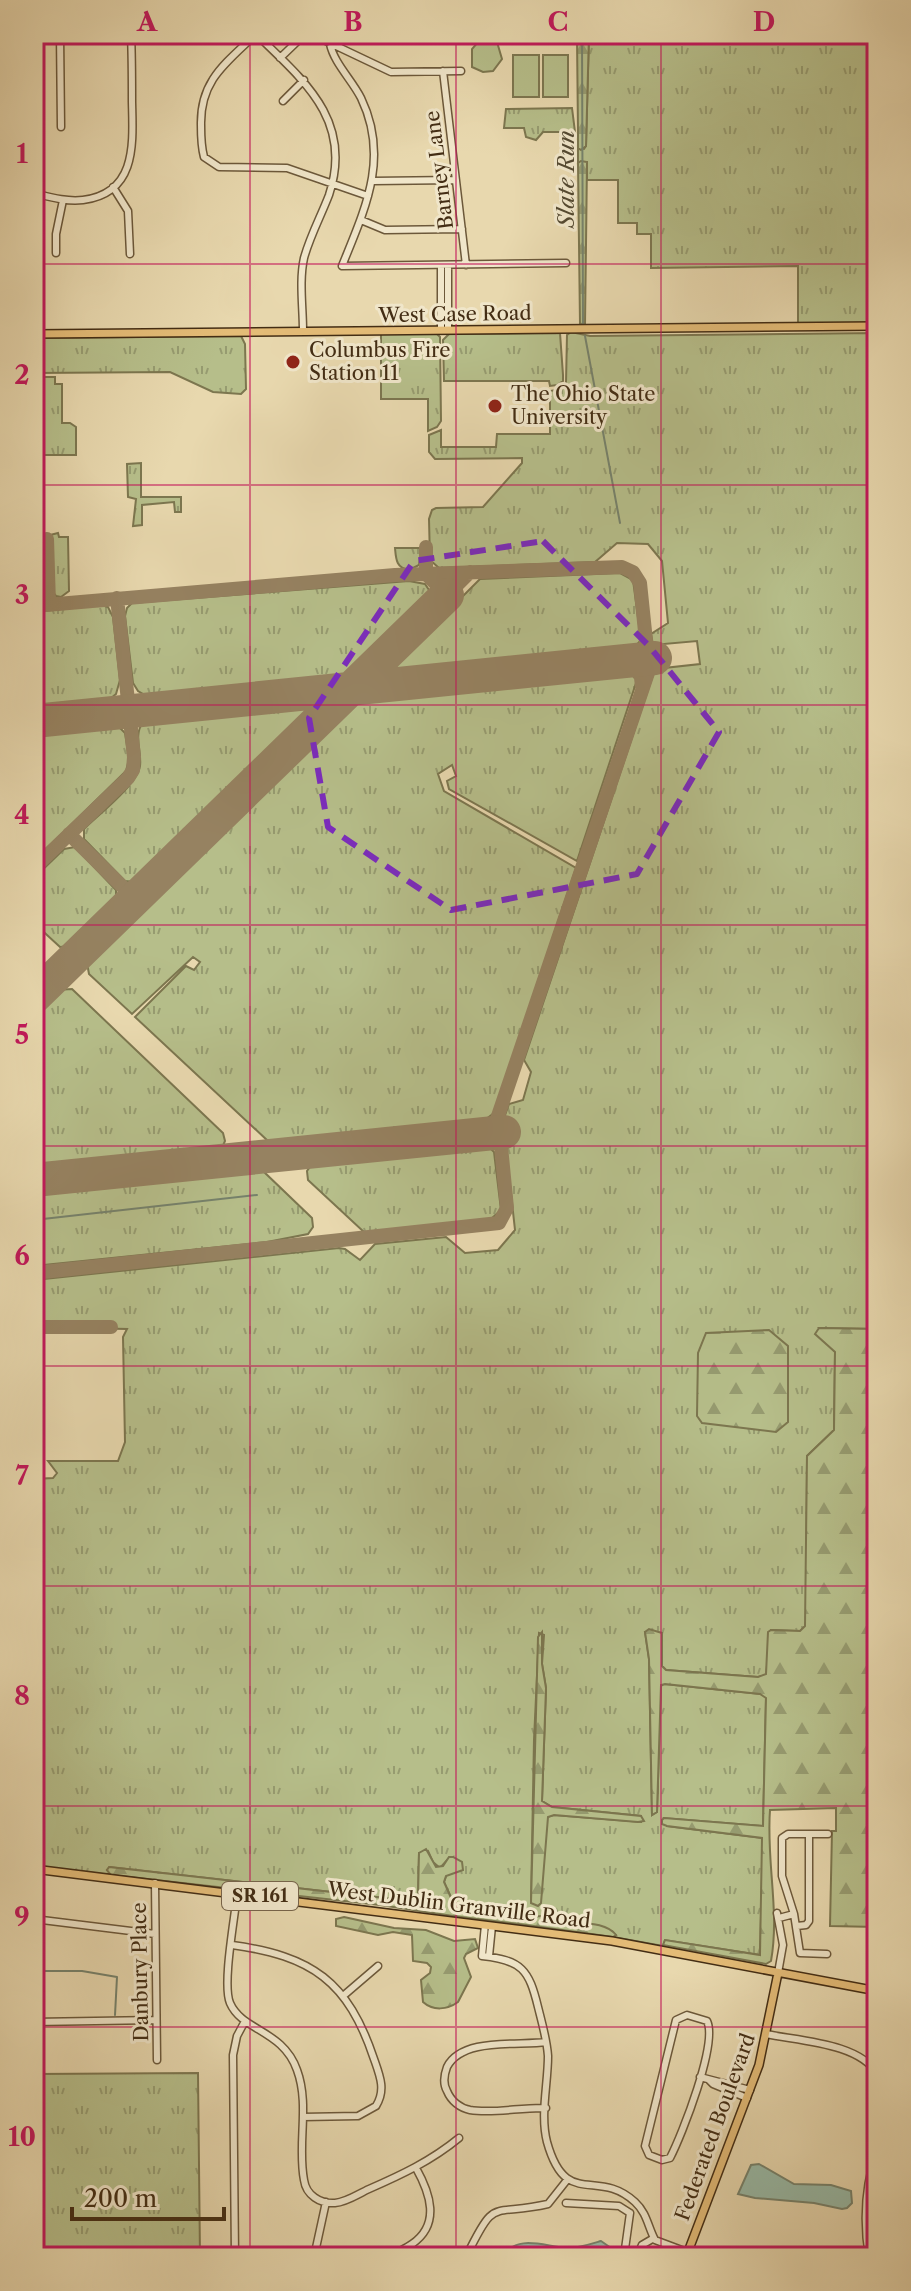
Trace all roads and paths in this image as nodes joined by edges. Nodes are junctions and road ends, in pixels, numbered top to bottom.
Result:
1 (60, 34) edge
2 (131, 34) edge
3 (256, 34) edge
4 (308, 34) edge
5 (330, 44) junction
6 (280, 58) junction
7 (443, 71) junction
8 (461, 71) dead end
9 (304, 80) junction
10 (283, 101) dead end
11 (61, 127) dead end
12 (456, 180) junction
13 (373, 181) junction
14 (331, 185) junction
15 (113, 187) junction
16 (34, 193) edge
17 (368, 196) junction
18 (63, 200) junction
19 (361, 220) junction
20 (462, 229) junction
21 (56, 253) dead end
22 (130, 254) dead end
23 (566, 263) dead end
24 (444, 265) junction
25 (466, 265) junction
26 (877, 326) edge
27 (444, 330) junction
28 (303, 331) junction
29 (34, 334) edge
30 (809, 1834) junction
31 (828, 1834) dead end
32 (34, 1869) edge
33 (155, 1883) junction
34 (237, 1894) junction
35 (794, 1914) junction
36 (34, 1919) edge
37 (489, 1925) junction
38 (797, 1926) junction
39 (155, 1934) junction
40 (232, 1945) junction
41 (827, 1954) dead end
42 (378, 1966) dead end
43 (778, 1973) junction
44 (877, 1991) edge
45 (343, 1996) junction
46 (156, 2020) junction
47 (245, 2021) junction
48 (34, 2022) edge
49 (766, 2034) junction
50 (546, 2042) junction
51 (157, 2060) dead end
52 (877, 2074) edge
53 (700, 2077) junction
54 (748, 2094) junction
55 (546, 2108) junction
56 (303, 2117) junction
57 (459, 2138) dead end
58 (877, 2150) edge
59 (416, 2168) junction
60 (567, 2180) junction
61 (877, 2181) edge
62 (326, 2202) junction
63 (566, 2203) dead end
64 (640, 2207) junction
65 (630, 2213) junction
66 (654, 2238) junction
67 (625, 2249) dead end
68 (686, 2254) edge
69 (235, 2257) edge
70 (314, 2257) edge
71 (390, 2257) edge
72 (466, 2257) edge
73 (637, 2257) edge
74 (869, 2257) edge
75 (876, 2257) edge

1 - 11 street
2 - 15 street
3 - 6 street
3 - 14 street
4 - 5 street
4 - 6 street
5 - 7 street
5 - 13 street
6 - 9 street
7 - 8 street
7 - 12 street, Barney Lane
9 - 10 street
9 - 14 street
12 - 13 street
12 - 20 street, Barney Lane
13 - 17 street
14 - 17 street
14 - 28 street
15 - 18 street
15 - 22 street
16 - 18 street
17 - 19 street
18 - 21 street
19 - 20 street
19 - 24 street
20 - 25 street, Barney Lane
23 - 25 street
24 - 25 street
24 - 27 street
26 - 27 main road, West Case Road
27 - 28 main road, West Case Road
28 - 29 main road, West Case Road
30 - 31 street
30 - 35 street
30 - 38 street
32 - 33 main road, West Dublin Granville Road / SR 161
33 - 34 main road, West Dublin Granville Road / SR 161
33 - 39 street, Danbury Place
34 - 37 main road, West Dublin Granville Road / SR 161
34 - 40 street
35 - 38 street
35 - 43 street, Federated Boulevard
36 - 39 street
37 - 43 main road, West Dublin Granville Road / SR 161
37 - 50 street
38 - 41 street
39 - 46 street, Danbury Place
40 - 45 street
40 - 47 street
42 - 45 street
43 - 44 main road, West Dublin Granville Road / SR 161
43 - 49 main road, Federated Boulevard
45 - 56 street
46 - 48 street
46 - 51 street, Danbury Place
47 - 56 street
47 - 69 street
49 - 52 street
49 - 54 main road, Federated Boulevard
50 - 55 street
50 - 55 street
53 - 53 street
53 - 54 street
54 - 68 main road, Federated Boulevard
55 - 60 street
56 - 62 street
57 - 59 street
58 - 74 street
59 - 62 street
59 - 71 street
60 - 64 street
60 - 72 street
61 - 75 street
62 - 70 street
63 - 65 street
64 - 65 street
64 - 66 street
65 - 67 street
66 - 68 street
66 - 73 street

